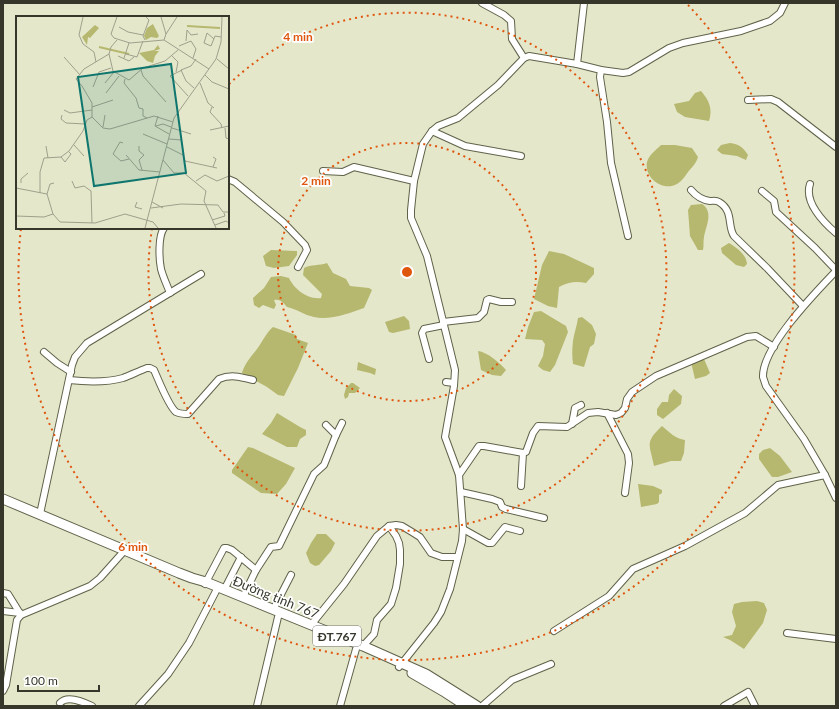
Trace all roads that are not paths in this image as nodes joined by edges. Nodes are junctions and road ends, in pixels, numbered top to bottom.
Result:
1 (482, 3) edge
2 (584, 3) edge
3 (785, 3) edge
4 (524, 58) junction
5 (577, 64) junction
6 (601, 70) junction
7 (748, 100) dead end
8 (432, 131) junction
9 (836, 147) edge
10 (521, 156) dead end
11 (323, 171) dead end
12 (229, 179) edge
13 (414, 181) junction
14 (810, 184) dead end
15 (691, 190) dead end
16 (762, 191) dead end
17 (164, 229) edge
18 (836, 233) edge
19 (628, 236) dead end
20 (298, 267) dead end
21 (836, 270) edge
22 (201, 274) dead end
23 (170, 293) junction
24 (512, 302) dead end
25 (802, 306) junction
26 (443, 323) junction
27 (774, 347) junction
28 (44, 352) dead end
29 (429, 359) dead end
30 (70, 372) junction
31 (69, 380) junction
32 (253, 380) dead end
33 (446, 382) dead end
34 (454, 383) junction
35 (581, 405) dead end
36 (607, 413) junction
37 (342, 423) dead end
38 (572, 424) junction
39 (326, 425) dead end
40 (336, 435) junction
41 (523, 453) junction
42 (459, 474) junction
43 (825, 475) junction
44 (521, 486) dead end
45 (461, 492) junction
46 (625, 493) dead end
47 (836, 498) edge
48 (3, 499) edge
49 (40, 514) junction
50 (544, 518) dead end
51 (389, 526) junction
52 (463, 530) junction
53 (520, 531) dead end
54 (125, 550) junction
55 (241, 557) junction
56 (457, 557) junction
57 (256, 570) junction
58 (291, 575) dead end
59 (205, 584) junction
60 (220, 590) junction
61 (3, 593) edge
62 (243, 597) junction
63 (3, 611) edge
64 (275, 613) junction
65 (21, 614) junction
66 (311, 625) junction
67 (554, 631) dead end
68 (787, 633) dead end
69 (836, 639) edge
70 (359, 647) junction
71 (3, 657) edge
72 (11, 658) junction
73 (550, 664) dead end
74 (401, 666) junction
75 (3, 691) edge
76 (60, 703) dead end
77 (92, 706) edge
78 (139, 706) edge
79 (257, 706) edge
80 (340, 706) edge
81 (465, 706) edge
82 (476, 706) edge
83 (482, 706) edge
84 (724, 706) edge
85 (755, 706) edge

1 - 4 street
2 - 5 street
3 - 6 street
4 - 5 street
4 - 8 street
5 - 6 street
6 - 19 street
7 - 9 street
8 - 10 street
8 - 13 street
11 - 13 street
12 - 20 street
13 - 26 street
14 - 18 street
15 - 25 street
16 - 21 street
17 - 23 street
21 - 25 street
22 - 23 street
23 - 30 street
24 - 26 street
25 - 27 street
26 - 29 street
26 - 34 street
27 - 36 street
27 - 43 street
28 - 30 street
30 - 31 street
31 - 32 street
31 - 49 street
33 - 34 street
34 - 42 street
35 - 38 street
36 - 38 street
36 - 46 street
37 - 40 street
38 - 41 street
39 - 40 street
40 - 57 street
41 - 42 street
41 - 44 street
42 - 45 street
43 - 47 street
43 - 67 street
45 - 50 street
45 - 52 street
48 - 49 main road, Đường tỉnh 767 / ĐT.767
49 - 54 main road, Đường tỉnh 767 / ĐT.767
51 - 56 street
51 - 66 street
51 - 70 street
52 - 53 street
52 - 56 street
54 - 59 main road, Đường tỉnh 767 / ĐT.767
54 - 65 street
55 - 57 street
55 - 59 street
55 - 60 street
56 - 74 street
57 - 62 street
58 - 64 street
59 - 60 main road, Đường tỉnh 767 / ĐT.767
60 - 62 main road, Đường tỉnh 767 / ĐT.767
60 - 64 main road, Đường tỉnh 767 / ĐT.767
60 - 78 street
61 - 65 street
62 - 64 main road, Đường tỉnh 767 / ĐT.767
63 - 65 street
64 - 66 main road, Đường tỉnh 767 / ĐT.767
64 - 70 main road, Đường tỉnh 767 / ĐT.767
64 - 79 street
65 - 72 street
66 - 70 main road, Đường tỉnh 767 / ĐT.767
68 - 69 street
70 - 74 main road, Đường tỉnh 767 / ĐT.767
70 - 80 street
71 - 72 street
72 - 75 street
73 - 83 street
74 - 81 main road, Đường tỉnh 767 / ĐT.767
74 - 82 main road, Đường tỉnh 767 / ĐT.767
76 - 77 street
84 - 85 street

